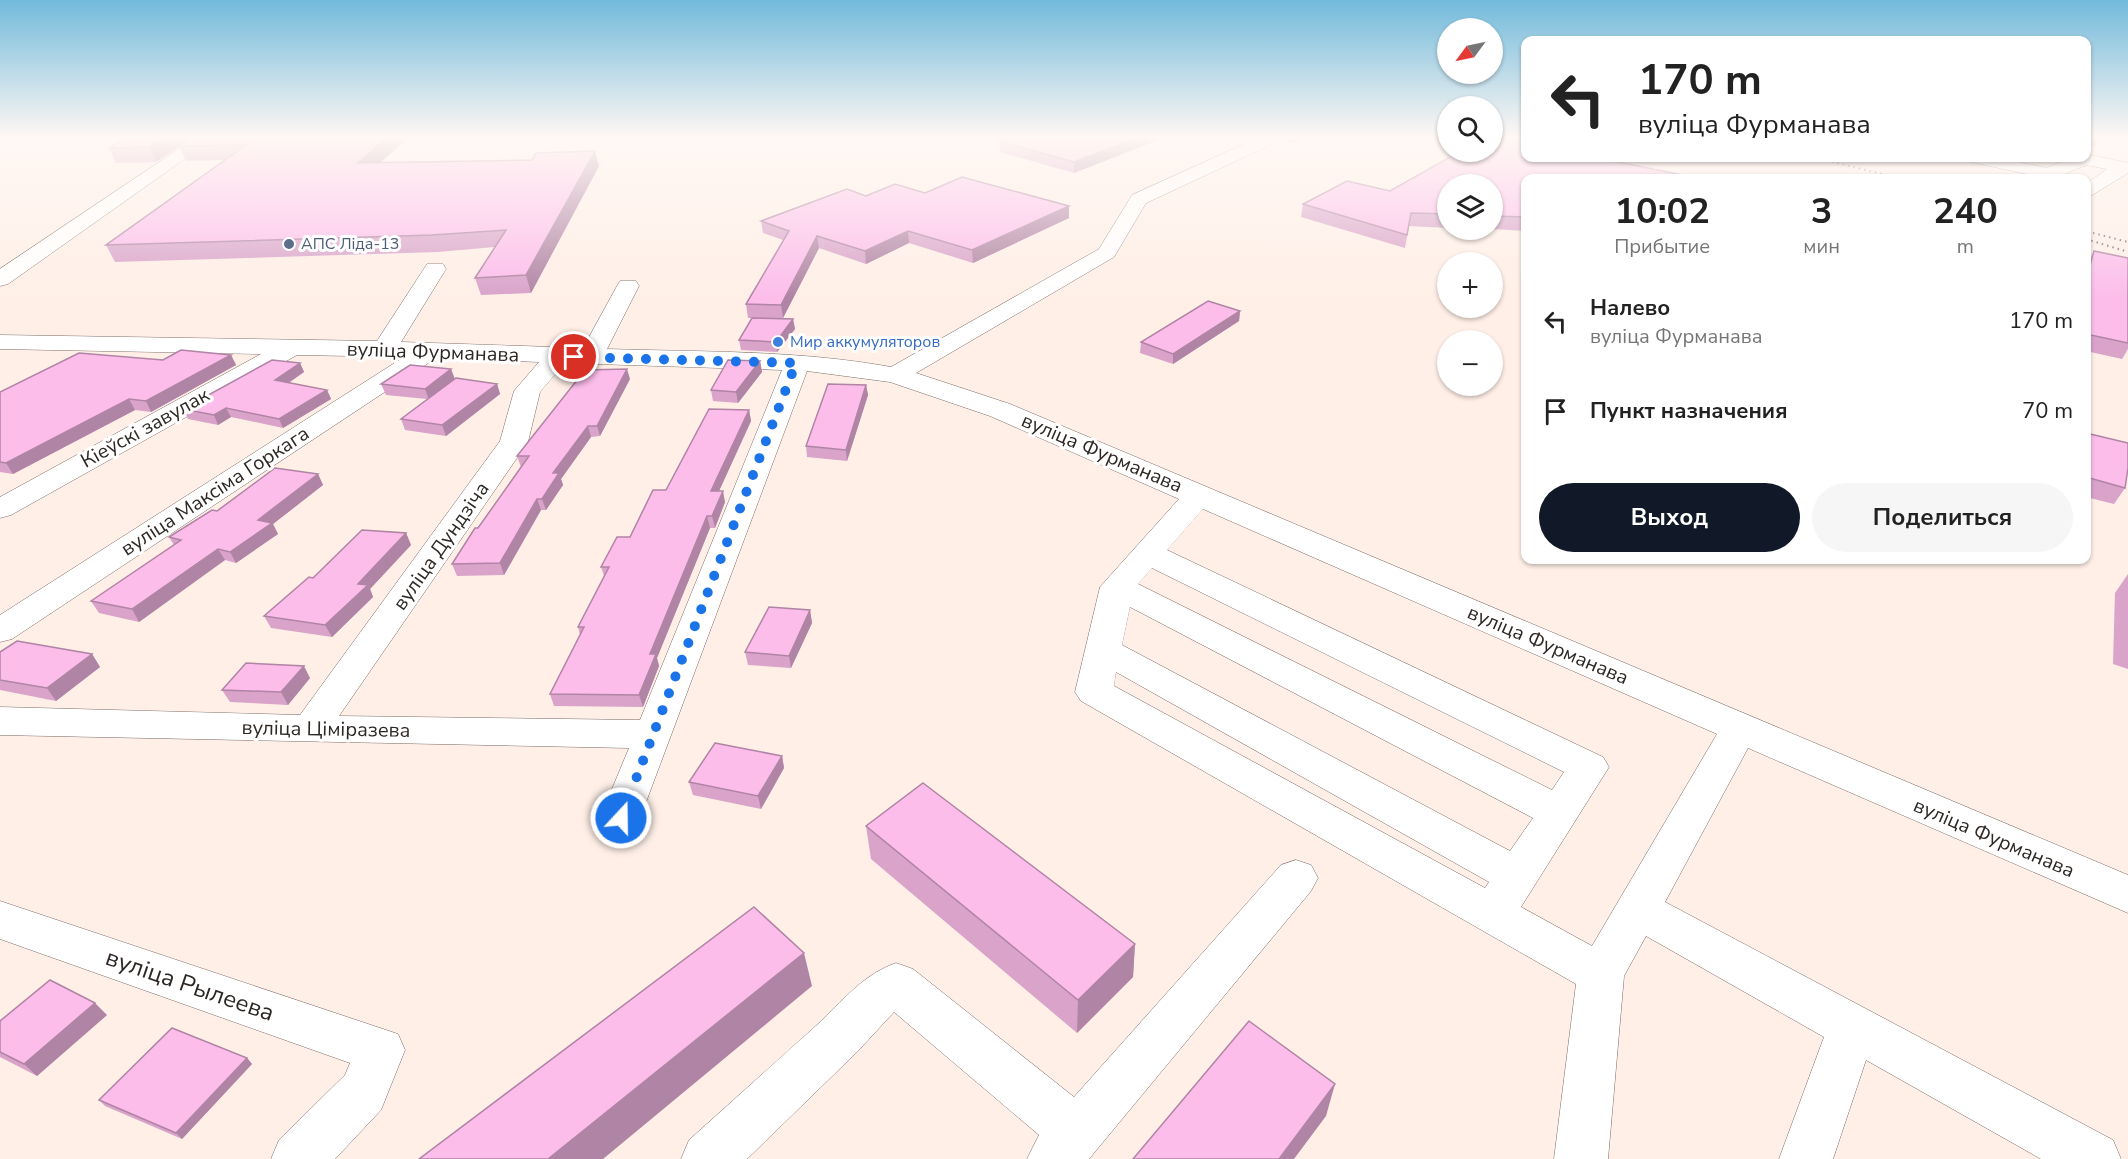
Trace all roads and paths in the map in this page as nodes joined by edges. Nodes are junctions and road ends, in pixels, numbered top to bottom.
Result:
1 (129, 190) edge
2 (1158, 190) edge
3 (435, 268) dead end
4 (0, 279) edge
5 (628, 286) dead end
6 (0, 342) edge
7 (100, 344) junction
8 (291, 348) junction
9 (384, 349) junction
10 (429, 352) junction
11 (557, 356) junction
12 (591, 357) junction
13 (796, 363) junction
14 (60, 365) edge
15 (895, 375) junction
16 (1200, 494) junction
17 (0, 509) edge
18 (1147, 553) junction
19 (1117, 587) junction
20 (0, 631) edge
21 (1104, 650) junction
22 (0, 721) edge
23 (310, 729) junction
24 (1739, 729) junction
25 (653, 734) junction
26 (1559, 812) junction
27 (621, 818) dead end
28 (1517, 876) junction
29 (1296, 878) dead end
30 (2128, 895) edge
31 (1637, 909) junction
32 (1493, 912) junction
33 (0, 921) edge
34 (1601, 974) junction
35 (1852, 1027) junction
36 (1066, 1146) edge
37 (298, 1159) edge
38 (708, 1159) edge
39 (1581, 1159) edge
40 (1806, 1159) edge
41 (2094, 1159) edge

1 - 4 street
2 - 15 street
3 - 9 street
5 - 12 street
6 - 7 street, вуліца Фурманава
7 - 8 street, вуліца Фурманава
7 - 14 street
8 - 9 street, вуліца Фурманава
8 - 17 street, Кіеўскі завулак
9 - 10 street, вуліца Фурманава
10 - 11 street, вуліца Фурманава
10 - 20 street, вуліца Максіма Горкага
11 - 12 street, вуліца Фурманава
11 - 23 street, вуліца Дундзіча
12 - 13 street, вуліца Фурманава
13 - 15 street, вуліца Фурманава
13 - 25 street
15 - 16 street, вуліца Фурманава
16 - 18 street
16 - 24 street, вуліца Фурманава
18 - 19 street
18 - 26 street
19 - 21 street
19 - 26 street
21 - 28 street
21 - 32 street
22 - 23 street, вуліца Ціміразева
23 - 25 street, вуліца Ціміразева
24 - 30 street, вуліца Фурманава
24 - 31 street
25 - 27 street
26 - 28 street
28 - 32 street
29 - 36 street
31 - 34 street
31 - 35 street
32 - 34 street
33 - 37 street, вуліца Рылеева
34 - 39 street
35 - 40 street
35 - 41 street
36 - 38 street

